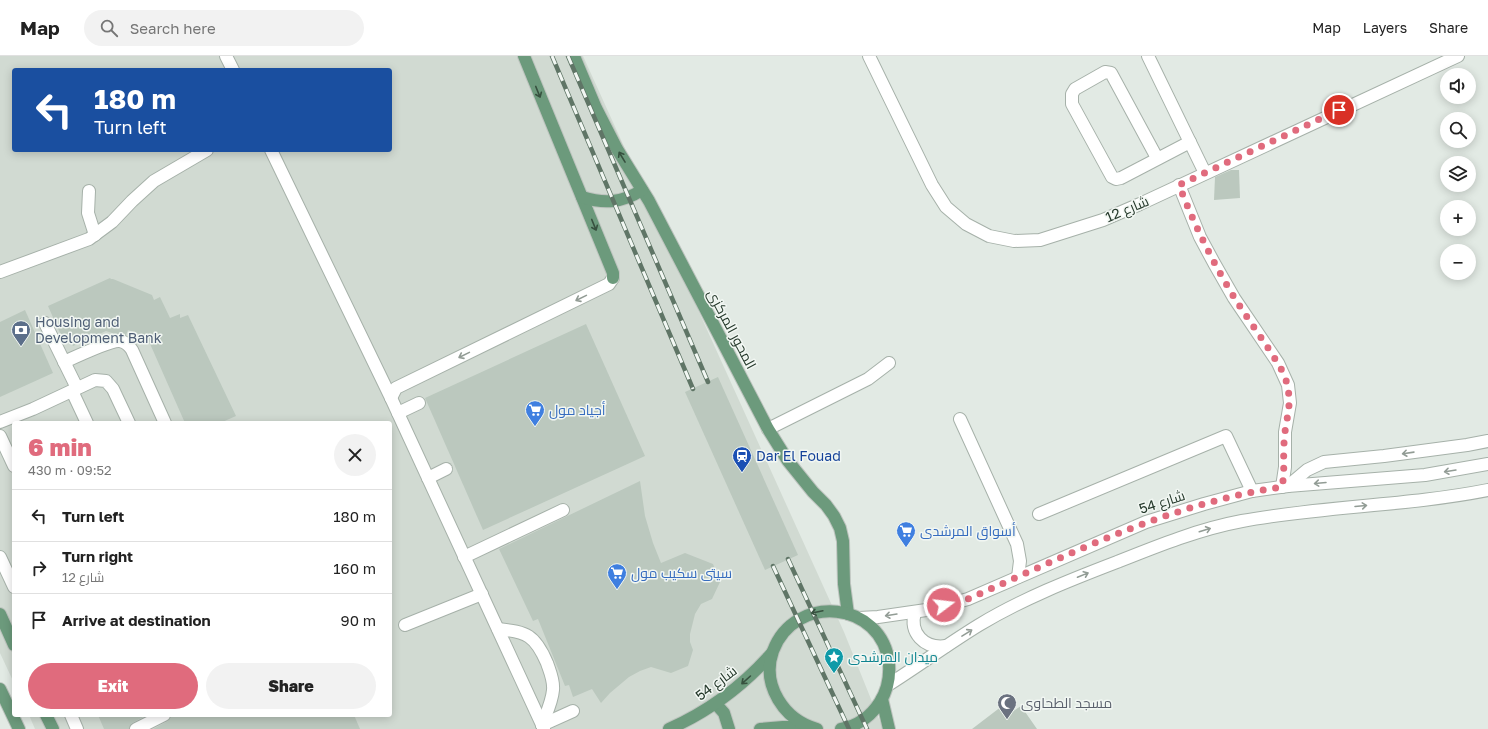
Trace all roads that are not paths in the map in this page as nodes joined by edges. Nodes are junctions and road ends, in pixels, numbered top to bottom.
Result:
1 (226, 56) edge
2 (524, 56) edge
3 (574, 56) edge
4 (869, 56) edge
5 (1148, 56) edge
6 (1458, 56) edge
7 (231, 68) edge
8 (1190, 142) junction
9 (204, 152) edge
10 (272, 152) edge
11 (1157, 158) junction
12 (1205, 173) junction
13 (1179, 185) junction
14 (642, 190) junction
15 (89, 191) dead end
16 (582, 197) junction
17 (95, 235) junction
18 (0, 272) edge
19 (614, 278) joint
20 (45, 323) dead end
21 (64, 362) junction
22 (889, 363) dead end
23 (74, 389) junction
24 (391, 398) junction
25 (419, 403) dead end
26 (398, 413) junction
27 (960, 419) dead end
28 (86, 421) edge
29 (128, 421) edge
30 (164, 421) edge
31 (0, 422) edge
32 (768, 428) junction
33 (0, 436) edge
34 (1488, 441) edge
35 (12, 462) edge
36 (1488, 464) edge
37 (446, 469) dead end
38 (428, 478) junction
39 (1285, 486) junction
40 (1488, 490) edge
41 (1252, 491) junction
42 (563, 510) dead end
43 (1039, 514) dead end
44 (0, 556) edge
45 (464, 556) junction
46 (1018, 577) junction
47 (12, 583) edge
48 (482, 594) junction
49 (915, 612) junction
50 (0, 614) edge
51 (853, 616) junction
52 (405, 625) dead end
53 (498, 629) junction
54 (12, 641) edge
55 (946, 646) junction
56 (773, 652) junction
57 (888, 685) junction
58 (0, 689) edge
59 (882, 699) junction
60 (716, 704) junction
61 (573, 711) dead end
62 (12, 714) edge
63 (13, 717) edge
64 (47, 717) edge
65 (72, 717) edge
66 (162, 717) edge
67 (543, 727) edge
68 (814, 728) edge
69 (19, 729) edge
70 (53, 729) edge
71 (77, 729) edge
72 (136, 729) edge
73 (669, 729) edge
74 (729, 729) edge
75 (760, 729) edge
76 (841, 729) edge
77 (889, 729) edge

1 - 7 street
2 -> 16 main road
14 -> 3 main road, المحور المركزى
4 - 13 street, شارع 12
5 - 8 street
6 - 12 street, شارع 12
8 - 11 street
8 - 12 street
9 - 17 street
10 - 24 street
11 - 11 street
12 - 13 street, شارع 12
13 - 39 street
14 - 16 main road
14 - 32 main road, المحور المركزى
15 - 17 street
16 -> 19 main road
17 - 18 street
19 -> 24 street
20 - 21 street
21 - 23 street
21 - 30 street
22 - 32 street
23 - 28 street
23 - 29 street
23 - 31 street
24 - 26 street
25 - 26 street
26 - 38 street
27 - 46 street
32 - 51 main road, المحور المركزى
33 - 35 street
34 -> 39 street
36 -> 39 street, شارع 54
37 - 38 street
38 - 45 street
39 - 41 street, شارع 54
55 -> 40 street
41 - 43 street
41 - 46 street, شارع 54
42 - 45 street
44 - 47 street
45 - 48 street
46 - 49 street, شارع 54
48 - 52 street
48 - 53 street
49 -> 51 street, شارع 54
49 - 55 street
50 - 54 main road
51 -> 56 main road
51 - 57 main road
53 - 67 street
53 - 67 street
55 - 57 street
56 -> 60 main road, شارع 54
56 - 68 main road
57 - 59 main road
58 - 62 main road
59 - 76 main road
59 - 77 main road
60 - 73 main road, شارع 54
60 - 74 main road
61 - 67 street
63 - 69 main road
64 - 70 main road
65 - 71 street
66 - 72 street
68 - 75 main road

